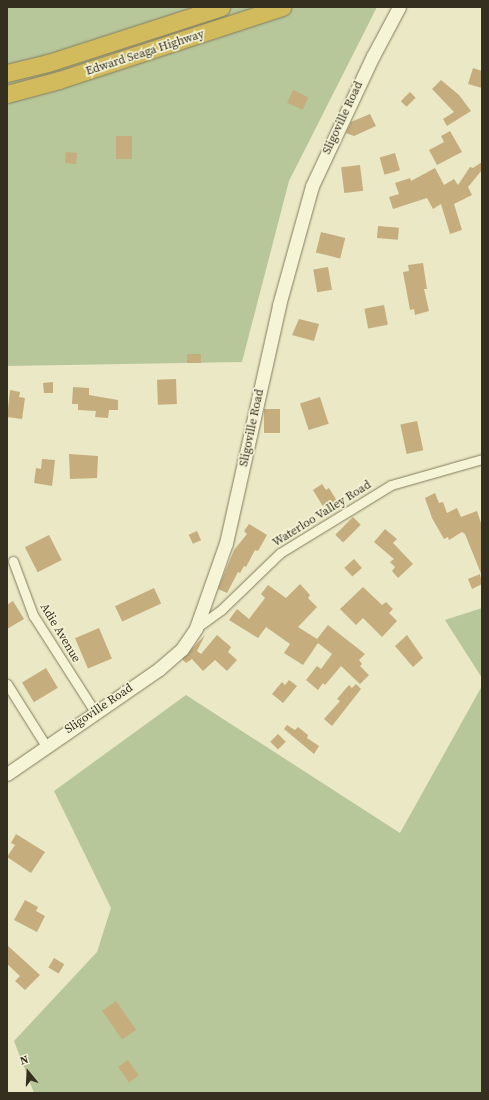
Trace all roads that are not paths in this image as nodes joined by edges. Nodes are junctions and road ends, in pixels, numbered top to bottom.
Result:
1 (221, 7) edge
2 (282, 7) edge
3 (399, 7) edge
4 (7, 73) edge
5 (7, 94) edge
6 (482, 458) edge
7 (13, 561) dead end
8 (196, 628) junction
9 (7, 684) edge
10 (95, 712) junction
11 (46, 746) junction
12 (7, 774) edge

1 - 4 highway, Edward Seaga Highway
2 - 5 highway, Edward Seaga Highway
3 - 8 street, Sligoville Road
6 - 8 street, Waterloo Valley Road
7 - 10 street, Adie Avenue
8 - 10 street, Sligoville Road
9 - 11 street
10 - 11 street, Sligoville Road
11 - 12 street, Sligoville Road

